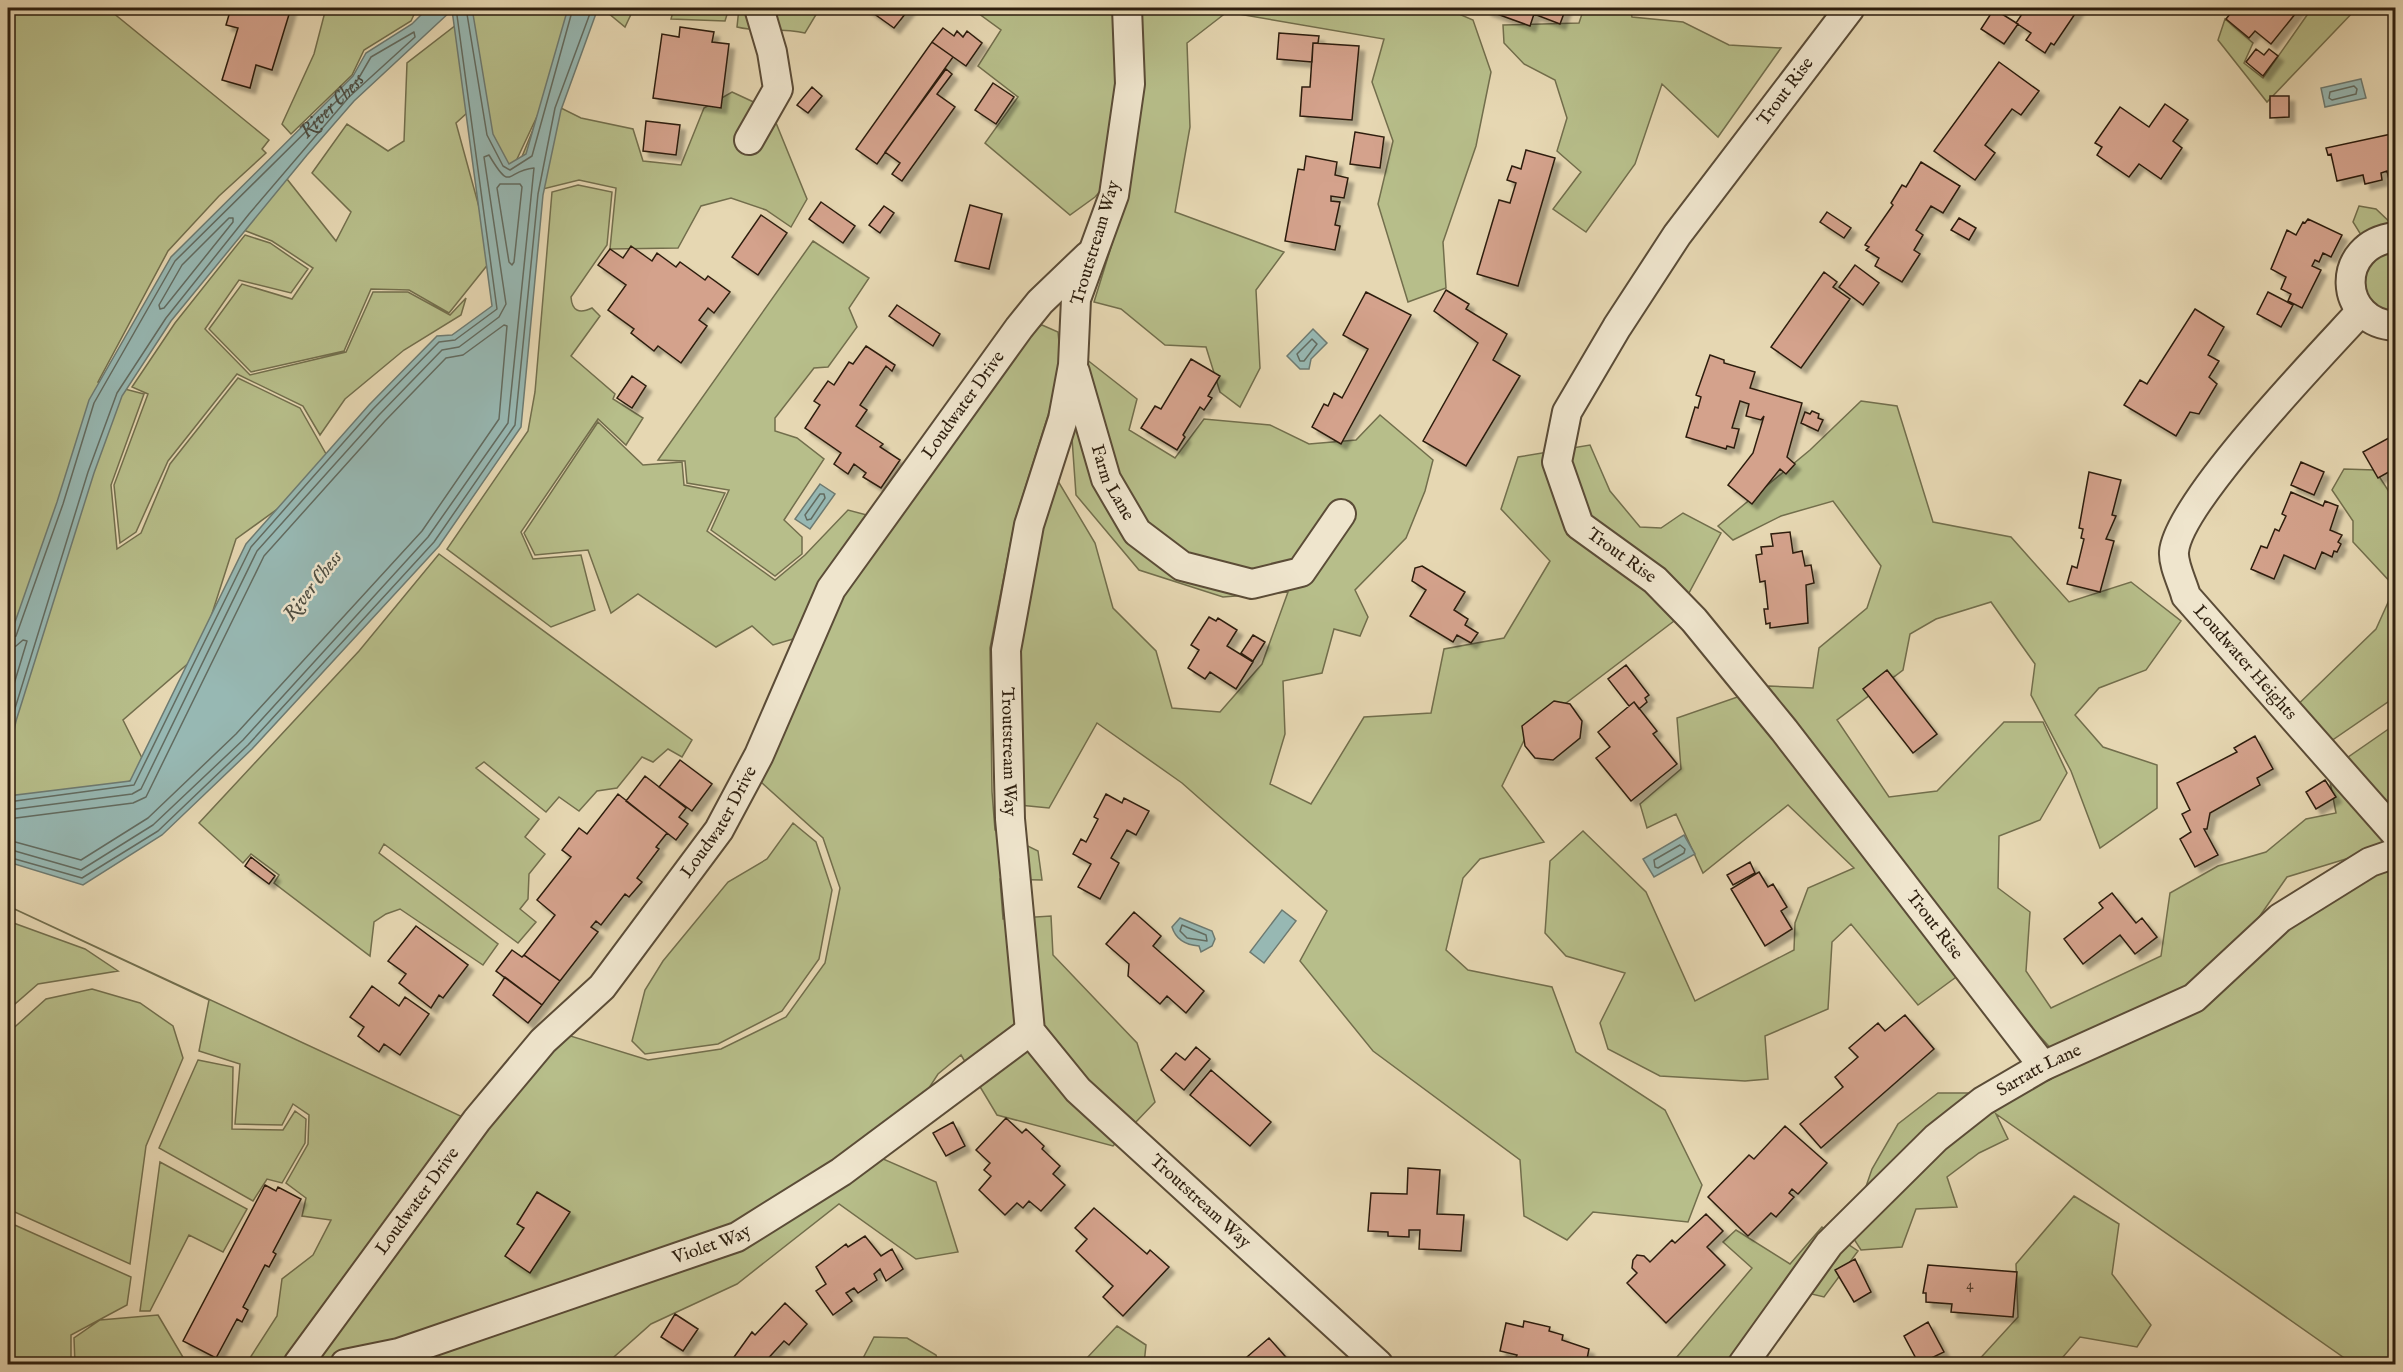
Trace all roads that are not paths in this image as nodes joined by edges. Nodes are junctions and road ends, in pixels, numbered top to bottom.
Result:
1 (759, 8) edge
2 (1127, 8) edge
3 (1850, 8) edge
4 (749, 140) dead end
5 (2396, 237) edge
6 (1094, 250) junction
7 (2361, 311) junction
8 (2396, 326) edge
9 (1073, 365) junction
10 (1341, 514) dead end
11 (2396, 834) edge
12 (2396, 853) edge
13 (1030, 1031) junction
14 (2043, 1066) junction
15 (298, 1365) edge
16 (345, 1365) edge
17 (1378, 1365) edge
18 (1743, 1365) edge

1 - 4 street
2 - 6 street, Troutstream Way
3 - 14 street, Trout Rise
5 - 7 street
6 - 9 street, Troutstream Way
6 - 15 street, Loudwater Drive
7 - 8 street
7 - 11 street, Loudwater Heights
9 - 10 street, Farm Lane
9 - 13 street, Troutstream Way
12 - 14 street, Sarratt Lane
13 - 16 street, Violet Way
13 - 17 street, Troutstream Way
14 - 18 street, Sarratt Lane

